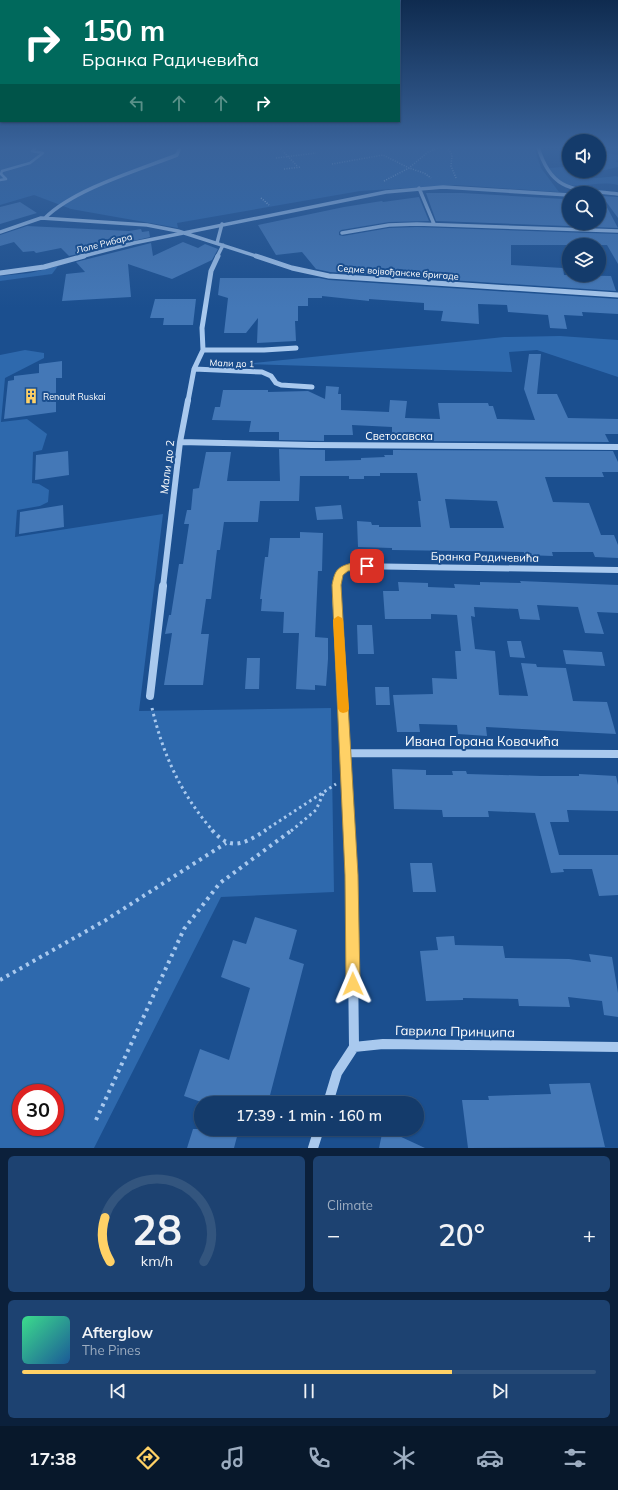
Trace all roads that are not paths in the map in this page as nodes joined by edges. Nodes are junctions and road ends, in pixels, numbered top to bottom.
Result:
1 (70, 201) edge
2 (341, 201) edge
3 (424, 201) edge
4 (45, 218) junction
5 (222, 224) junction
6 (434, 224) junction
7 (618, 231) edge
8 (0, 232) edge
9 (184, 232) junction
10 (342, 233) dead end
11 (217, 243) junction
12 (223, 246) junction
13 (0, 273) edge
14 (618, 295) edge
15 (296, 348) dead end
16 (203, 350) junction
17 (194, 369) junction
18 (312, 386) dead end
19 (180, 442) junction
20 (618, 447) edge
21 (618, 570) edge
22 (150, 696) road end
23 (346, 753) junction
24 (618, 754) edge
25 (354, 1047) junction
26 (618, 1047) edge
27 (330, 1096) edge
28 (317, 1136) edge
29 (313, 1148) edge

1 - 4 street
2 - 5 street, Лоле Рибара
3 - 6 street
4 - 8 street
4 - 9 street, Седме војвођанске бригаде
5 - 9 street, Лоле Рибара
5 - 11 street
6 - 7 street
6 - 10 street
9 - 11 street, Седме војвођанске бригаде
9 - 13 street, Лоле Рибара
11 - 12 street, Седме војвођанске бригаде
12 - 14 street, Седме војвођанске бригаде
12 - 16 street, Мали до 2
15 - 16 street
16 - 17 street, Мали до 2
17 - 18 street, Мали до 1
17 - 19 street, Мали до 2
19 - 20 street, Светосавска
19 - 22 street, Мали до 2
21 - 23 street, Бранка Радичевића
23 - 24 street, Ивана Горана Ковачића
23 - 25 street
25 - 26 street, Гаврила Принципа
25 - 27 street
28 - 29 street

